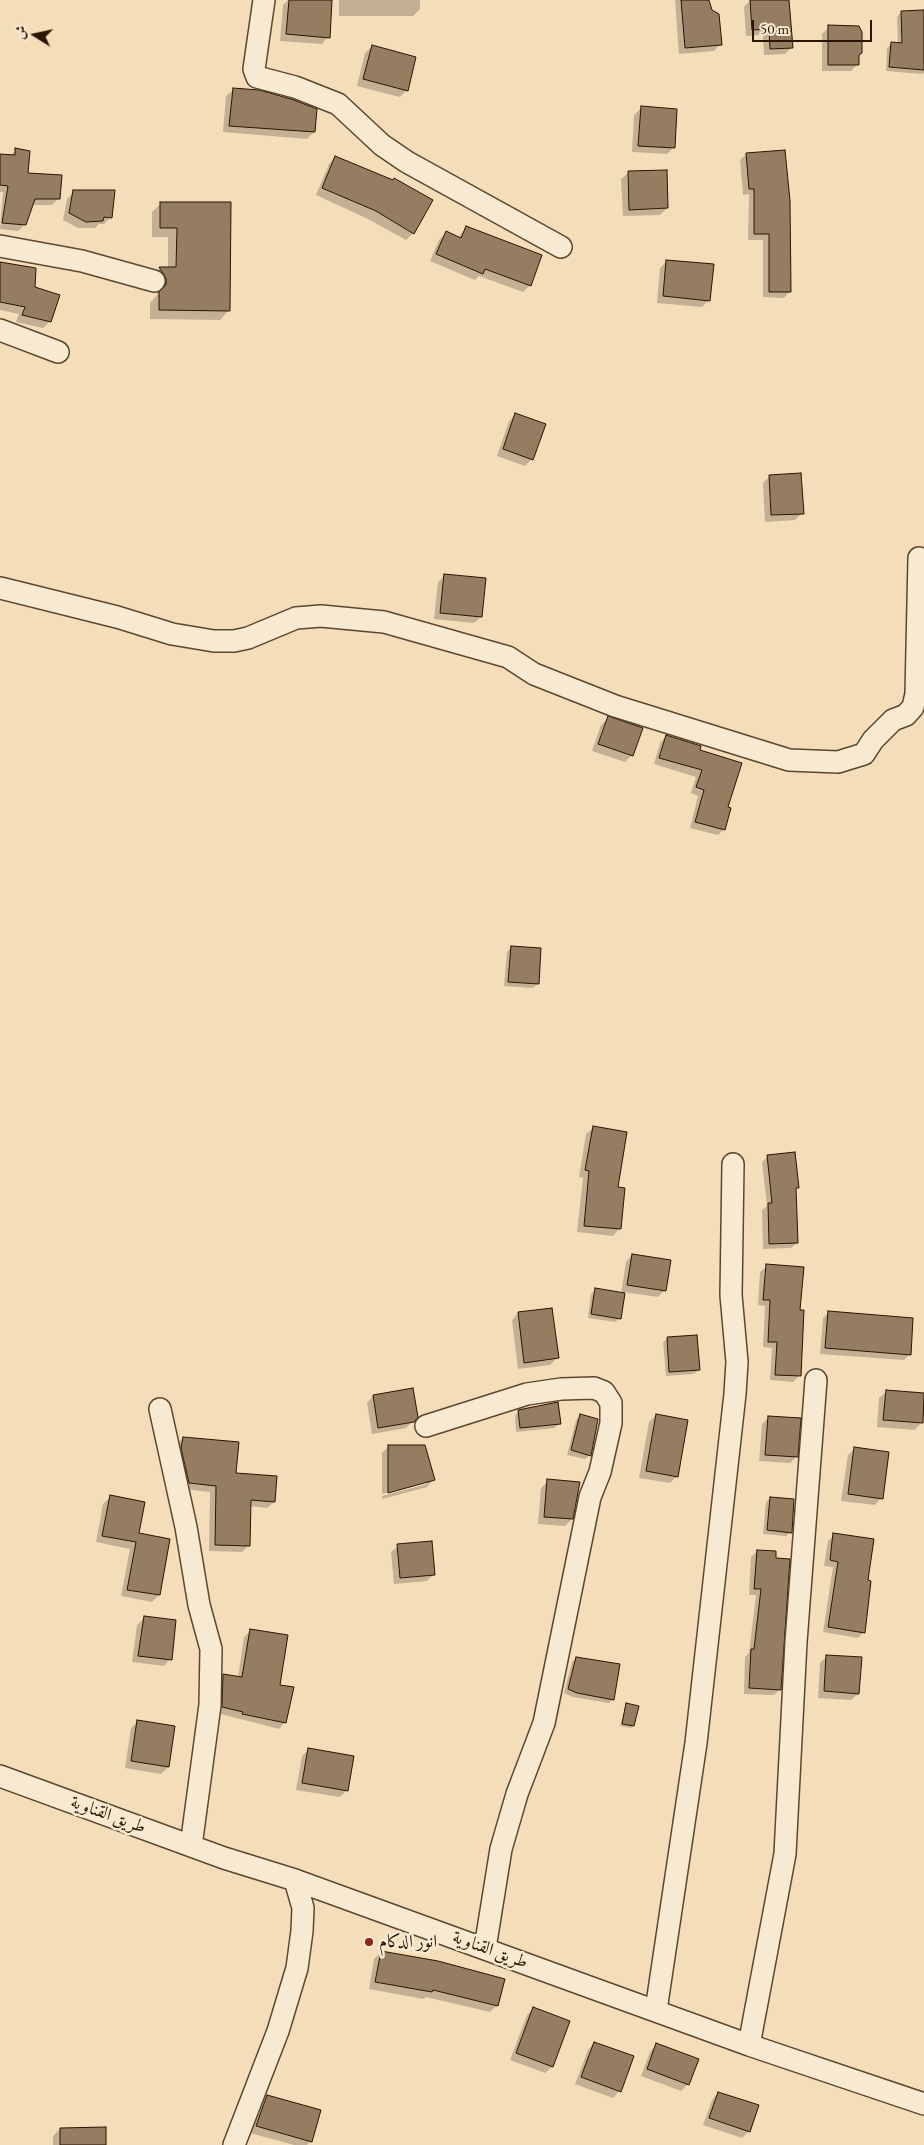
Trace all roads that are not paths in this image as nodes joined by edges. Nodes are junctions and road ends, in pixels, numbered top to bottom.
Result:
1 (264, 0) edge
2 (0, 246) edge
3 (561, 246) dead end
4 (154, 281) dead end
5 (0, 330) edge
6 (58, 352) dead end
7 (919, 558) dead end
8 (0, 588) edge
9 (733, 1164) dead end
10 (816, 1380) dead end
11 (160, 1409) dead end
12 (426, 1426) dead end
13 (0, 1776) edge
14 (191, 1846) junction
15 (295, 1880) junction
16 (485, 1948) junction
17 (656, 2010) junction
18 (749, 2045) junction
19 (924, 2104) edge
20 (234, 2145) edge

1 - 3 street
2 - 4 street
5 - 6 street
7 - 8 street
9 - 17 street
10 - 18 street
11 - 14 street
12 - 16 street
13 - 14 street, طريق القناوية
14 - 15 street, طريق القناوية
15 - 16 street, طريق القناوية
15 - 20 street
16 - 17 street, طريق القناوية
17 - 18 street, طريق القناوية
18 - 19 street, طريق القناوية

